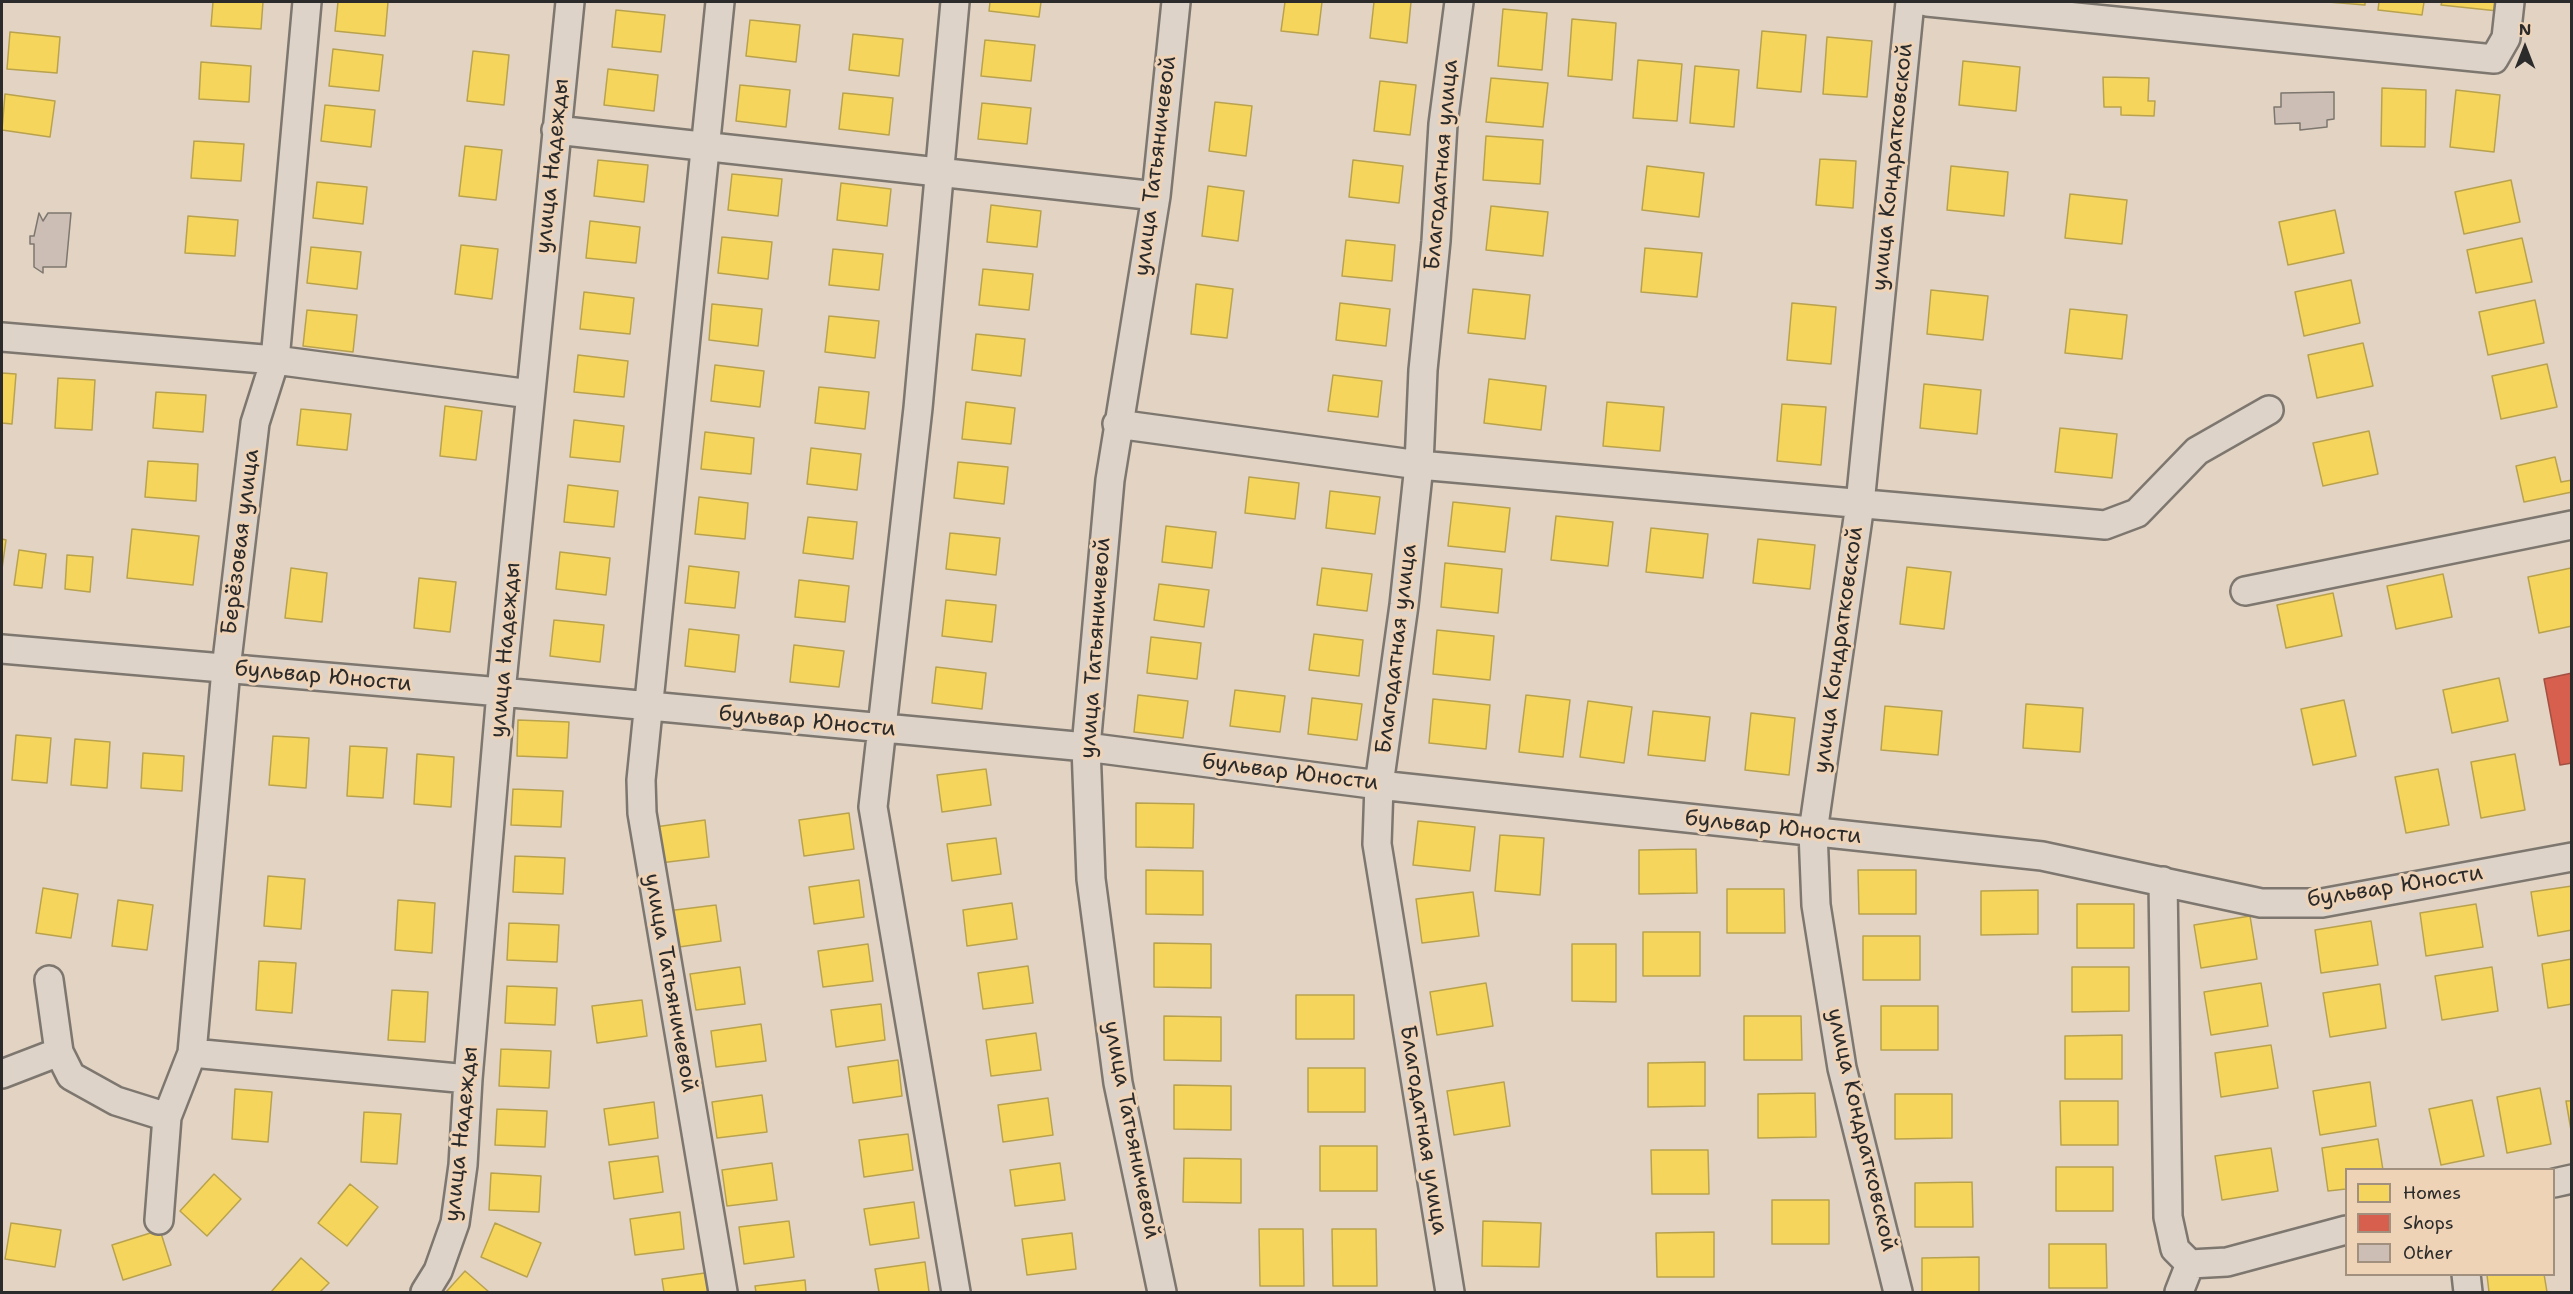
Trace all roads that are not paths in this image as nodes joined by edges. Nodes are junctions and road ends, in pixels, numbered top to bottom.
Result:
1 (307, 2) edge
2 (570, 2) edge
3 (720, 2) edge
4 (955, 2) edge
5 (1176, 2) edge
6 (1459, 2) edge
7 (1910, 2) edge
8 (1927, 2) edge
9 (2510, 2) edge
10 (556, 130) junction
11 (707, 148) junction
12 (939, 173) junction
13 (1156, 196) junction
14 (2, 337) edge
15 (274, 360) junction
16 (530, 394) junction
17 (2269, 410) dead end
18 (1117, 424) junction
19 (1419, 465) junction
20 (1860, 504) junction
21 (2571, 525) edge
22 (2246, 591) dead end
23 (2, 649) edge
24 (226, 669) junction
25 (501, 692) junction
26 (649, 707) junction
27 (881, 729) junction
28 (1086, 747) junction
29 (1379, 785) junction
30 (1813, 832) junction
31 (2571, 857) edge
32 (2163, 881) junction
33 (49, 980) dead end
34 (59, 1052) junction
35 (192, 1053) junction
36 (2, 1074) edge
37 (468, 1079) junction
38 (167, 1117) junction
39 (2571, 1179) edge
40 (2555, 1183) edge
41 (159, 1220) dead end
42 (2345, 1230) edge
43 (2190, 1264) junction
44 (2466, 1276) edge
45 (425, 1293) edge
46 (723, 1293) edge
47 (956, 1293) edge
48 (1162, 1293) edge
49 (1450, 1293) edge
50 (1898, 1293) edge
51 (2179, 1293) edge
52 (2468, 1293) edge

1 - 15 street, Берёзовая улица
2 - 10 street, улица Надежды
3 - 11 street
4 - 12 street
5 - 13 street, улица Татьяничевой
6 - 19 street, Благодатная улица
7 - 20 street, улица Кондратковской
8 - 9 street
10 - 11 street
10 - 16 street, улица Надежды
11 - 12 street
11 - 26 street
12 - 13 street
12 - 27 street
13 - 18 street, улица Татьяничевой
14 - 15 street
15 - 16 street
15 - 24 street, Берёзовая улица
16 - 25 street, улица Надежды
17 - 20 street
18 - 19 street
18 - 28 street, улица Татьяничевой
19 - 20 street
19 - 29 street, Благодатная улица
20 - 30 street, улица Кондратковской
21 - 22 street
23 - 24 street, бульвар Юности
24 - 25 street, бульвар Юности
24 - 35 street, Берёзовая улица
25 - 26 street, бульвар Юности
25 - 37 street, улица Надежды
26 - 27 street, бульвар Юности
26 - 46 street, улица Татьяничевой
27 - 28 street, бульвар Юности
27 - 47 street
28 - 29 street, бульвар Юности
28 - 48 street, улица Татьяничевой
29 - 30 street, бульвар Юности
29 - 49 street, Благодатная улица
30 - 32 street, бульвар Юности
30 - 50 street, улица Кондратковской
31 - 32 street, бульвар Юности
32 - 43 street
33 - 34 street
34 - 36 street
34 - 38 street
35 - 37 street
35 - 38 street, Берёзовая улица
37 - 45 street, улица Надежды
38 - 41 street, Берёзовая улица
39 - 40 street
42 - 43 street
43 - 51 street
44 - 52 street

